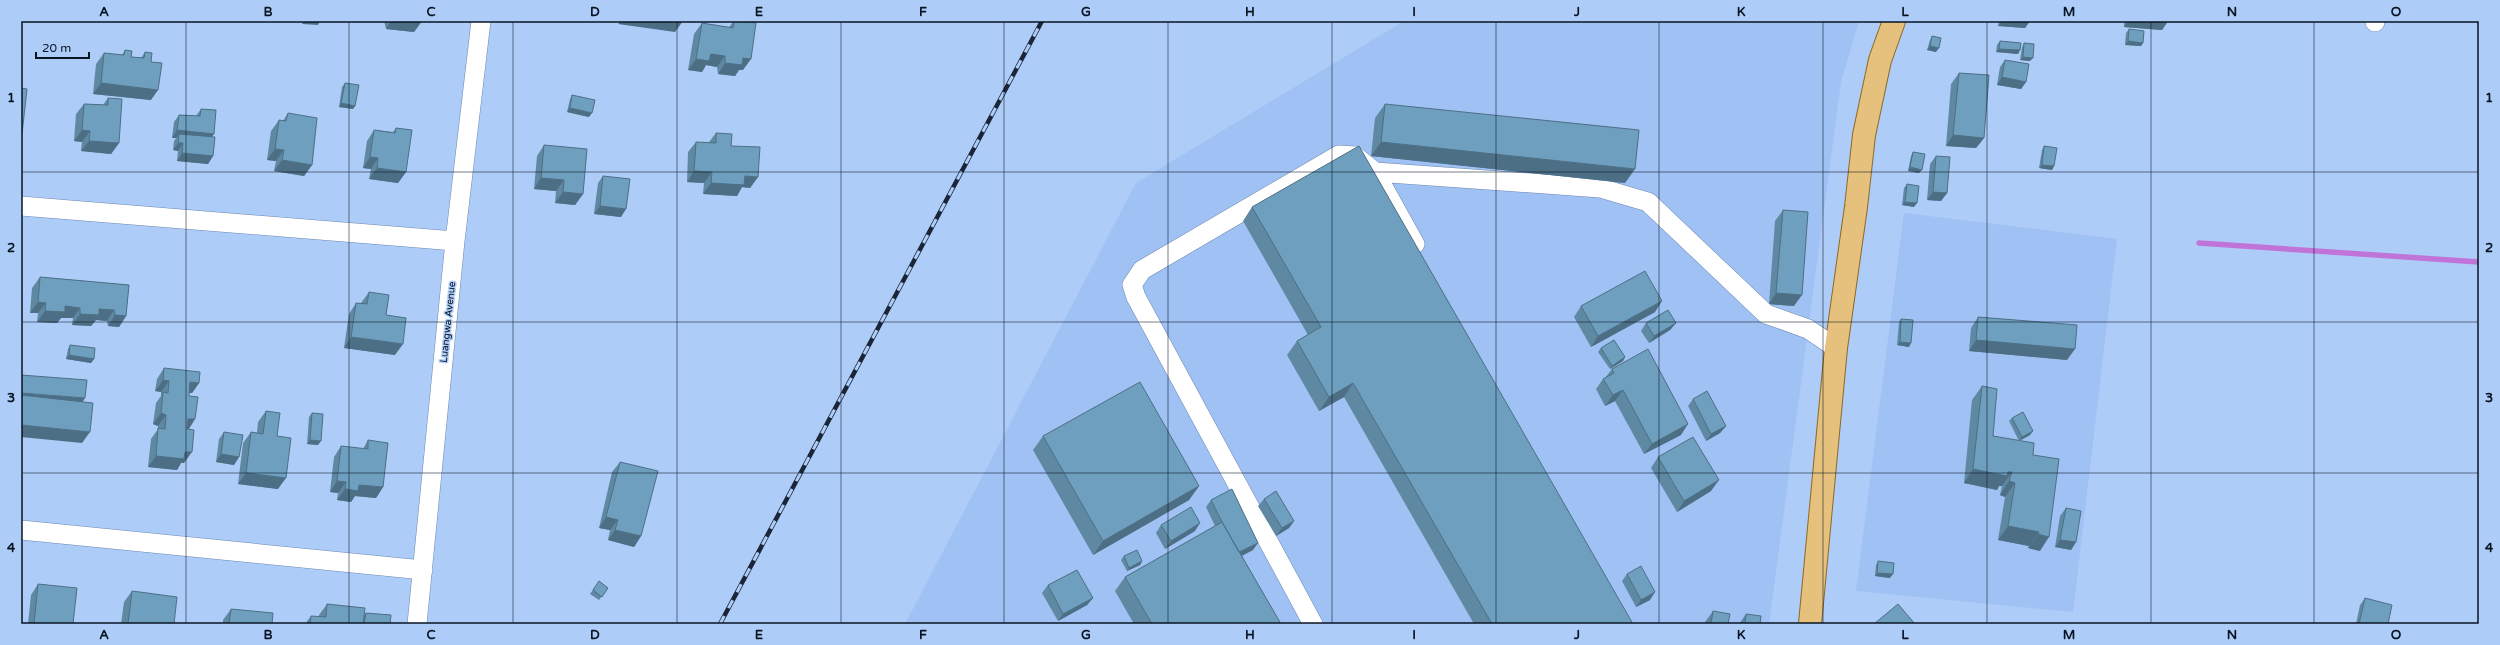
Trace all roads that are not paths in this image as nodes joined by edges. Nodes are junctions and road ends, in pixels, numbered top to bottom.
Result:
1 (481, 21) edge
2 (1894, 21) edge
3 (1375, 172) junction
4 (21, 206) edge
5 (455, 241) junction
6 (1426, 263) edge
7 (1836, 348) junction
8 (21, 530) edge
9 (423, 570) junction
10 (417, 624) edge
11 (1313, 624) edge
12 (1810, 624) edge

1 - 5 street, Luangwa Avenue
2 - 7 main road
3 - 6 street
3 - 7 street
3 - 11 street
4 - 5 street
5 - 9 street, Luangwa Avenue
7 - 12 main road
8 - 9 street
9 - 10 street, Luangwa Avenue

